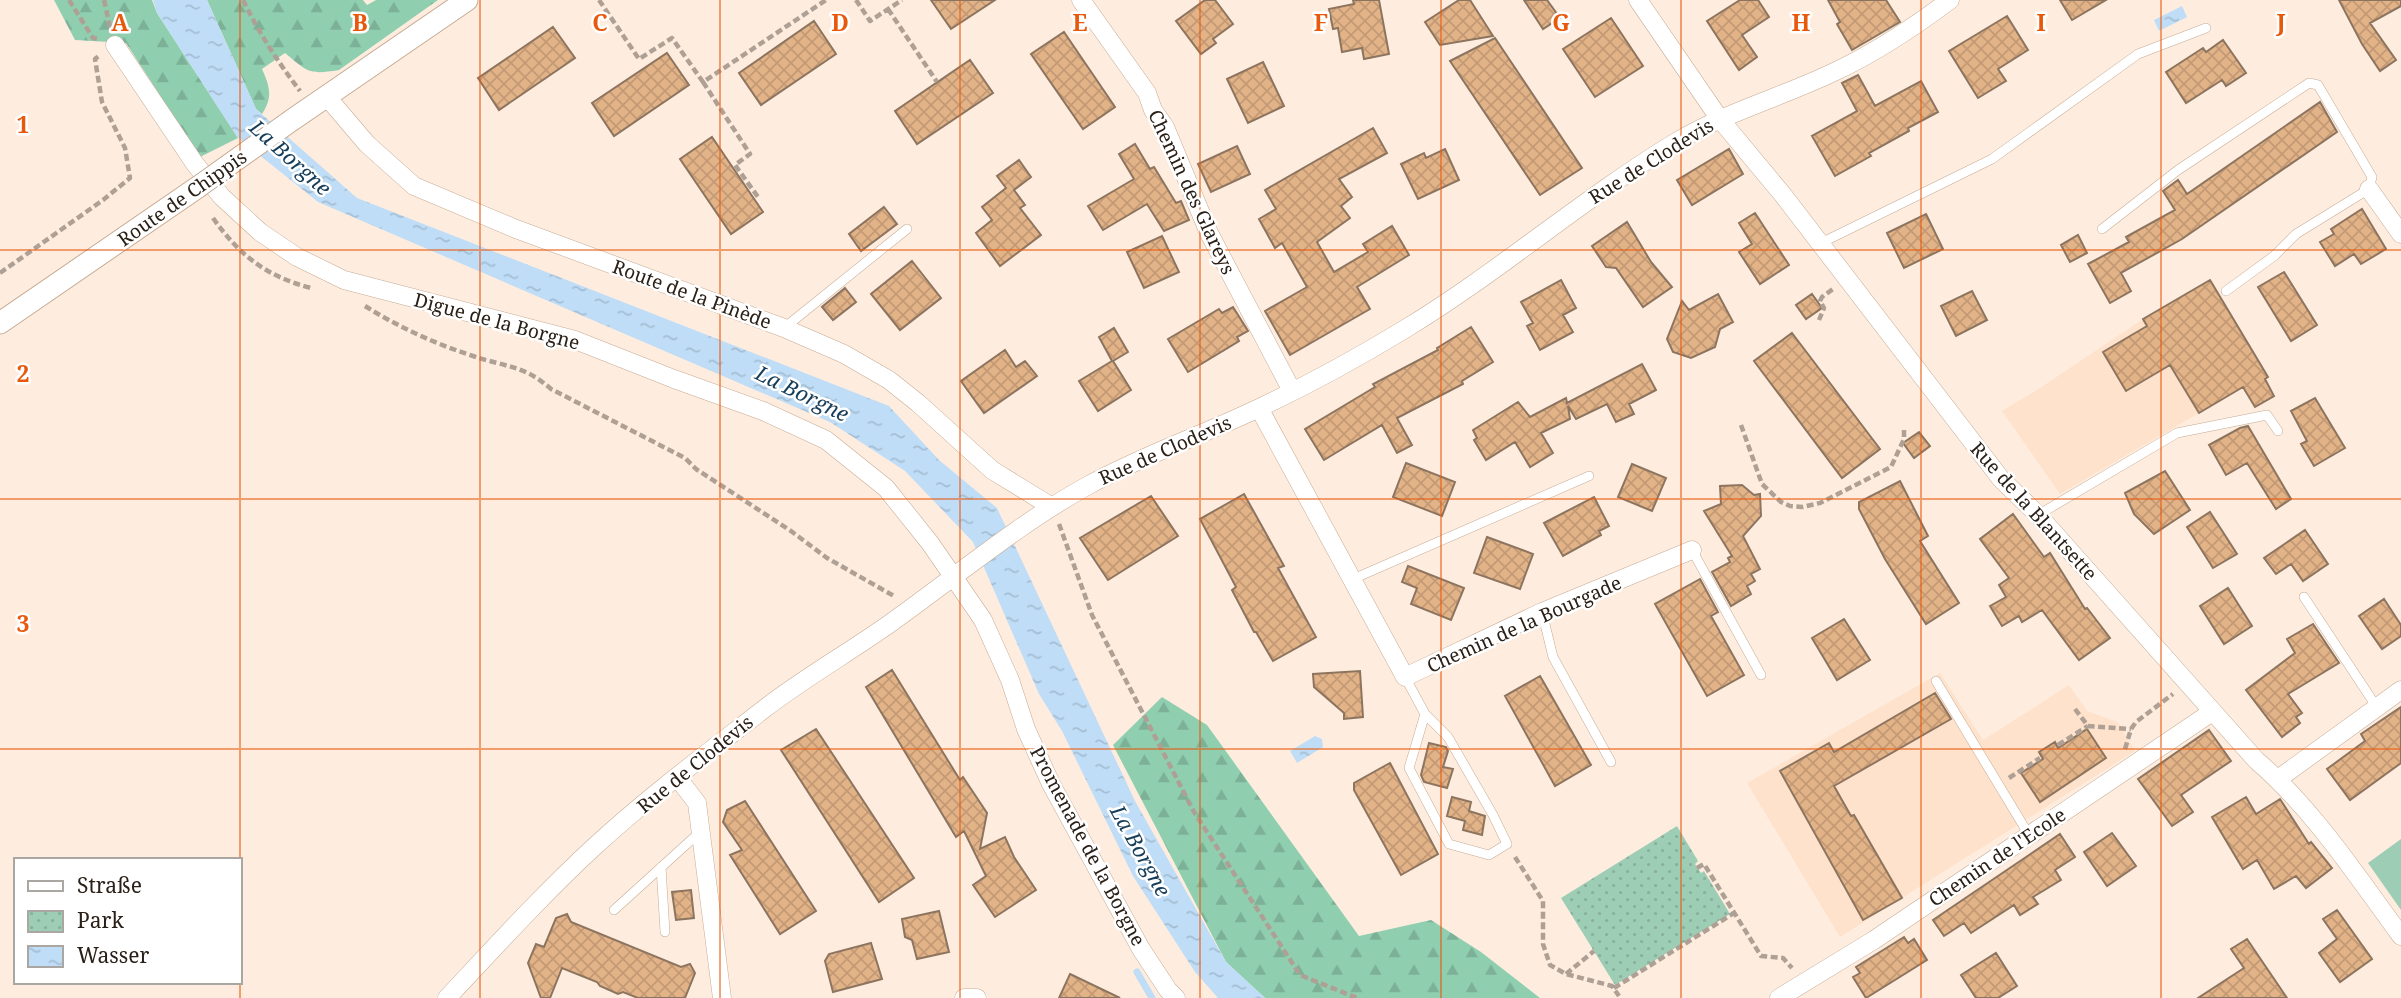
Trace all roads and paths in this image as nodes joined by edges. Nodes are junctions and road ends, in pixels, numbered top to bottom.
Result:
1 (69, 0) edge
2 (104, 0) edge
3 (243, 0) edge
4 (467, 0) edge
5 (599, 0) edge
6 (826, 0) edge
7 (856, 0) edge
8 (902, 0) edge
9 (1081, 0) edge
10 (1638, 0) edge
11 (1950, 0) edge
12 (888, 9) junction
13 (2206, 28) dead end
14 (115, 45) junction
15 (703, 82) junction
16 (937, 82) dead end
17 (320, 102) junction
18 (1719, 118) junction
19 (196, 188) junction
20 (2369, 189) junction
21 (758, 197) dead end
22 (908, 229) dead end
23 (2102, 229) dead end
24 (2401, 234) edge
25 (1821, 243) junction
26 (0, 273) edge
27 (1847, 277) junction
28 (319, 290) dead end
29 (2226, 291) dead end
30 (363, 305) dead end
31 (1819, 320) dead end
32 (0, 323) edge
33 (784, 328) junction
34 (1292, 391) junction
35 (1259, 408) junction
36 (1741, 425) dead end
37 (1904, 430) dead end
38 (2278, 431) dead end
39 (1589, 476) dead end
40 (1052, 507) junction
41 (2038, 515) junction
42 (1692, 550) joint
43 (957, 575) junction
44 (1353, 579) junction
45 (2304, 597) dead end
46 (913, 607) junction
47 (1542, 612) junction
48 (1760, 675) dead end
49 (1405, 677) junction
50 (1936, 681) dead end
51 (2185, 681) junction
52 (2401, 690) edge
53 (2376, 706) junction
54 (2075, 709) dead end
55 (2212, 712) junction
56 (1424, 714) junction
57 (2088, 726) junction
58 (2131, 729) junction
59 (2059, 746) dead end
60 (2040, 758) dead end
61 (1611, 762) dead end
62 (2122, 773) junction
63 (677, 777) junction
64 (2278, 779) junction
65 (1998, 785) junction
66 (700, 832) junction
67 (2029, 835) junction
68 (1507, 844) junction
69 (661, 867) junction
70 (1697, 868) dead end
71 (614, 909) dead end
72 (1734, 913) junction
73 (665, 932) dead end
74 (2401, 936) edge
75 (1594, 951) dead end
76 (1566, 974) junction
77 (1803, 984) junction
78 (1614, 988) junction
79 (1619, 996) dead end
80 (447, 998) edge
81 (722, 998) edge
82 (964, 998) edge
83 (977, 998) edge
84 (1176, 998) edge
85 (1357, 998) edge
86 (1779, 998) edge

1 - 14 path
2 - 14 path
3 - 17 path
4 - 17 street, Route de Chippis
5 - 15 path
6 - 15 path
7 - 12 path
8 - 12 path
9 - 34 street, Chemin des Glareys
10 - 18 street, Rue de la Blantsette
11 - 18 street, Rue de Clodevis
12 - 16 path
13 - 25 lane
14 - 26 path
14 - 43 street, Digue de la Borgne
15 - 21 path
17 - 19 street, Route de Chippis, bridge
17 - 33 street, Route de la Pinède
18 - 25 street, Rue de la Blantsette
18 - 34 street, Rue de Clodevis
19 - 28 path
19 - 32 street, Route de Chippis
20 - 23 lane
20 - 24 street
20 - 29 lane
22 - 33 lane
25 - 27 street, Rue de la Blantsette
27 - 31 path
27 - 41 street, Rue de la Blantsette
30 - 46 path
33 - 40 street, Route de la Pinède
34 - 35 street, Rue de Clodevis
35 - 40 street, Rue de Clodevis
35 - 44 street, Chemin de la Bourgade
36 - 37 path
38 - 41 lane
39 - 44 lane
40 - 43 street, Rue de Clodevis
40 - 85 path
41 - 51 street, Rue de la Blantsette
42 - 47 street, Chemin de la Bourgade
42 - 48 lane
43 - 46 street, Rue de Clodevis
43 - 84 street, Promenade de la Borgne
44 - 49 street, Chemin de la Bourgade
45 - 53 lane
46 - 63 street, Rue de Clodevis
47 - 49 street, Chemin de la Bourgade
47 - 61 lane
49 - 56 lane
50 - 65 lane
51 - 55 street, Rue de la Blantsette
51 - 58 path
52 - 53 street
53 - 64 street
54 - 57 path
55 - 62 street, Chemin de l'Ecole
55 - 64 street, Rue de la Blantsette
56 - 68 lane
56 - 68 lane
57 - 58 path
57 - 59 path
58 - 62 path
60 - 65 path
62 - 67 street, Chemin de l'Ecole
63 - 66 street
63 - 80 street, Rue de Clodevis
64 - 74 street, Rue de la Blantsette
65 - 67 lane
66 - 69 lane
66 - 81 street
67 - 77 street, Chemin de l'Ecole
68 - 76 path
69 - 71 lane
69 - 73 lane
70 - 72 path
72 - 77 path
72 - 78 path
75 - 76 path
76 - 78 path
77 - 86 street, Chemin de l'Ecole
78 - 79 path
82 - 83 street

